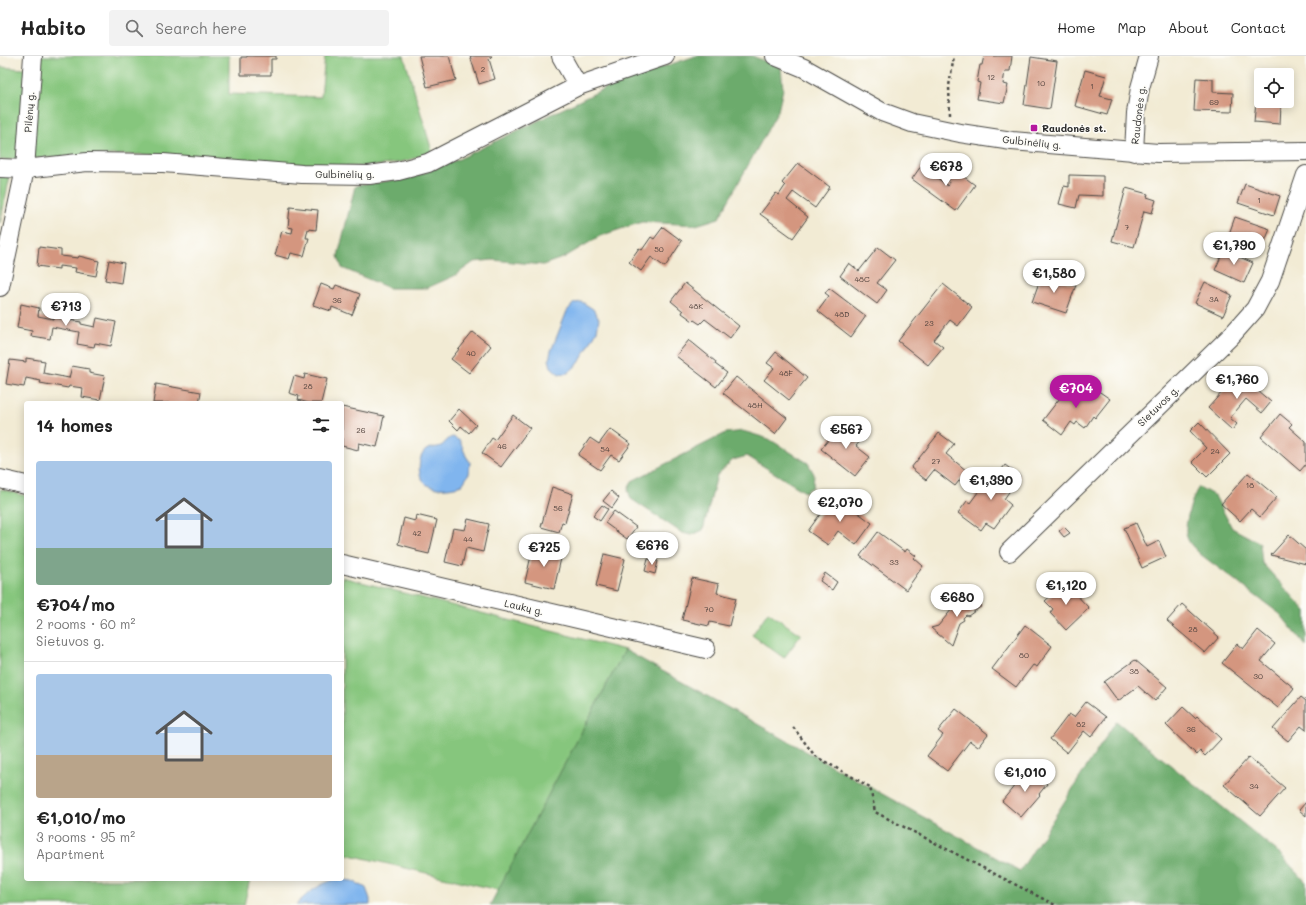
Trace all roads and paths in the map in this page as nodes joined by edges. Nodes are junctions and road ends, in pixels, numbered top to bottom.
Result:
1 (33, 56) edge
2 (561, 56) edge
3 (665, 56) edge
4 (775, 56) edge
5 (954, 56) edge
6 (1149, 56) edge
7 (578, 86) junction
8 (947, 130) junction
9 (1306, 151) edge
10 (1134, 152) junction
11 (0, 168) edge
12 (26, 169) junction
13 (1306, 175) edge
14 (0, 287) edge
15 (0, 479) edge
16 (24, 485) edge
17 (1009, 552) dead end
18 (344, 564) edge
19 (706, 650) dead end
20 (793, 727) dead end
21 (1055, 905) edge

1 - 12 street, Pilėnų g.
2 - 7 street
3 - 7 street, Gulbinėlių g.
4 - 8 street, Gulbinėlių g.
5 - 8 path
6 - 10 street, Raudonės g.
7 - 12 street, Gulbinėlių g.
8 - 10 street, Gulbinėlių g.
9 - 10 street, Gulbinėlių g.
11 - 12 street, Gulbinėlių g.
12 - 14 street
13 - 17 street, Sietuvos g.
15 - 16 street
18 - 19 street, Laukų g.
20 - 21 path

